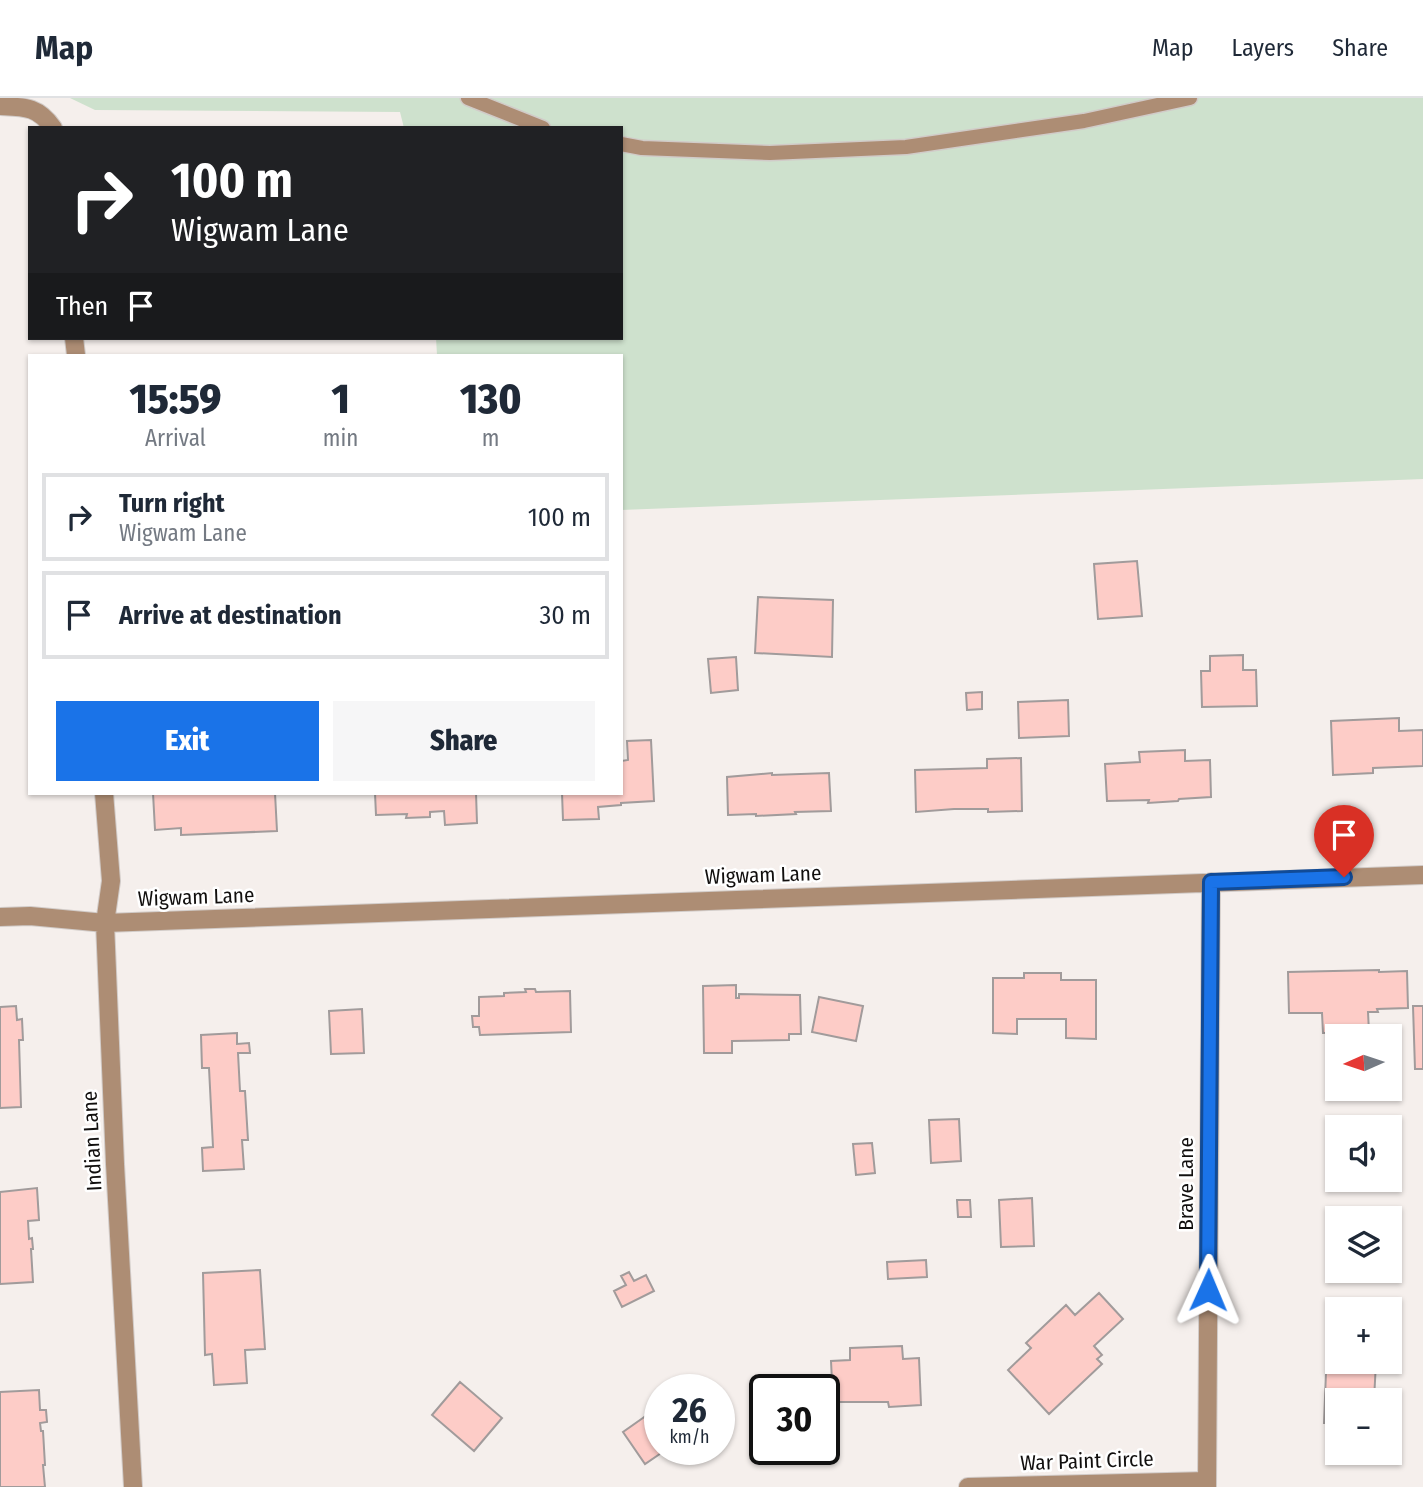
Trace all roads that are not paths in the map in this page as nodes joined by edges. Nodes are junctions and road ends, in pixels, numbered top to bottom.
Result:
1 (468, 98) edge
2 (1190, 98) edge
3 (0, 106) edge
4 (49, 121) edge
5 (538, 126) edge
6 (623, 144) edge
7 (104, 795) edge
8 (1423, 875) edge
9 (1211, 882) junction
10 (0, 917) edge
11 (105, 923) junction
12 (1207, 1484) edge
13 (133, 1487) edge
14 (968, 1487) edge

1 - 5 lane
2 - 6 lane
3 - 4 street
7 - 11 street, Indian Lane
8 - 9 street, Wigwam Lane
9 - 11 street, Wigwam Lane
9 - 12 street, Brave Lane
10 - 11 street, Wigwam Lane
11 - 13 street, Indian Lane
12 - 14 street, War Paint Circle

